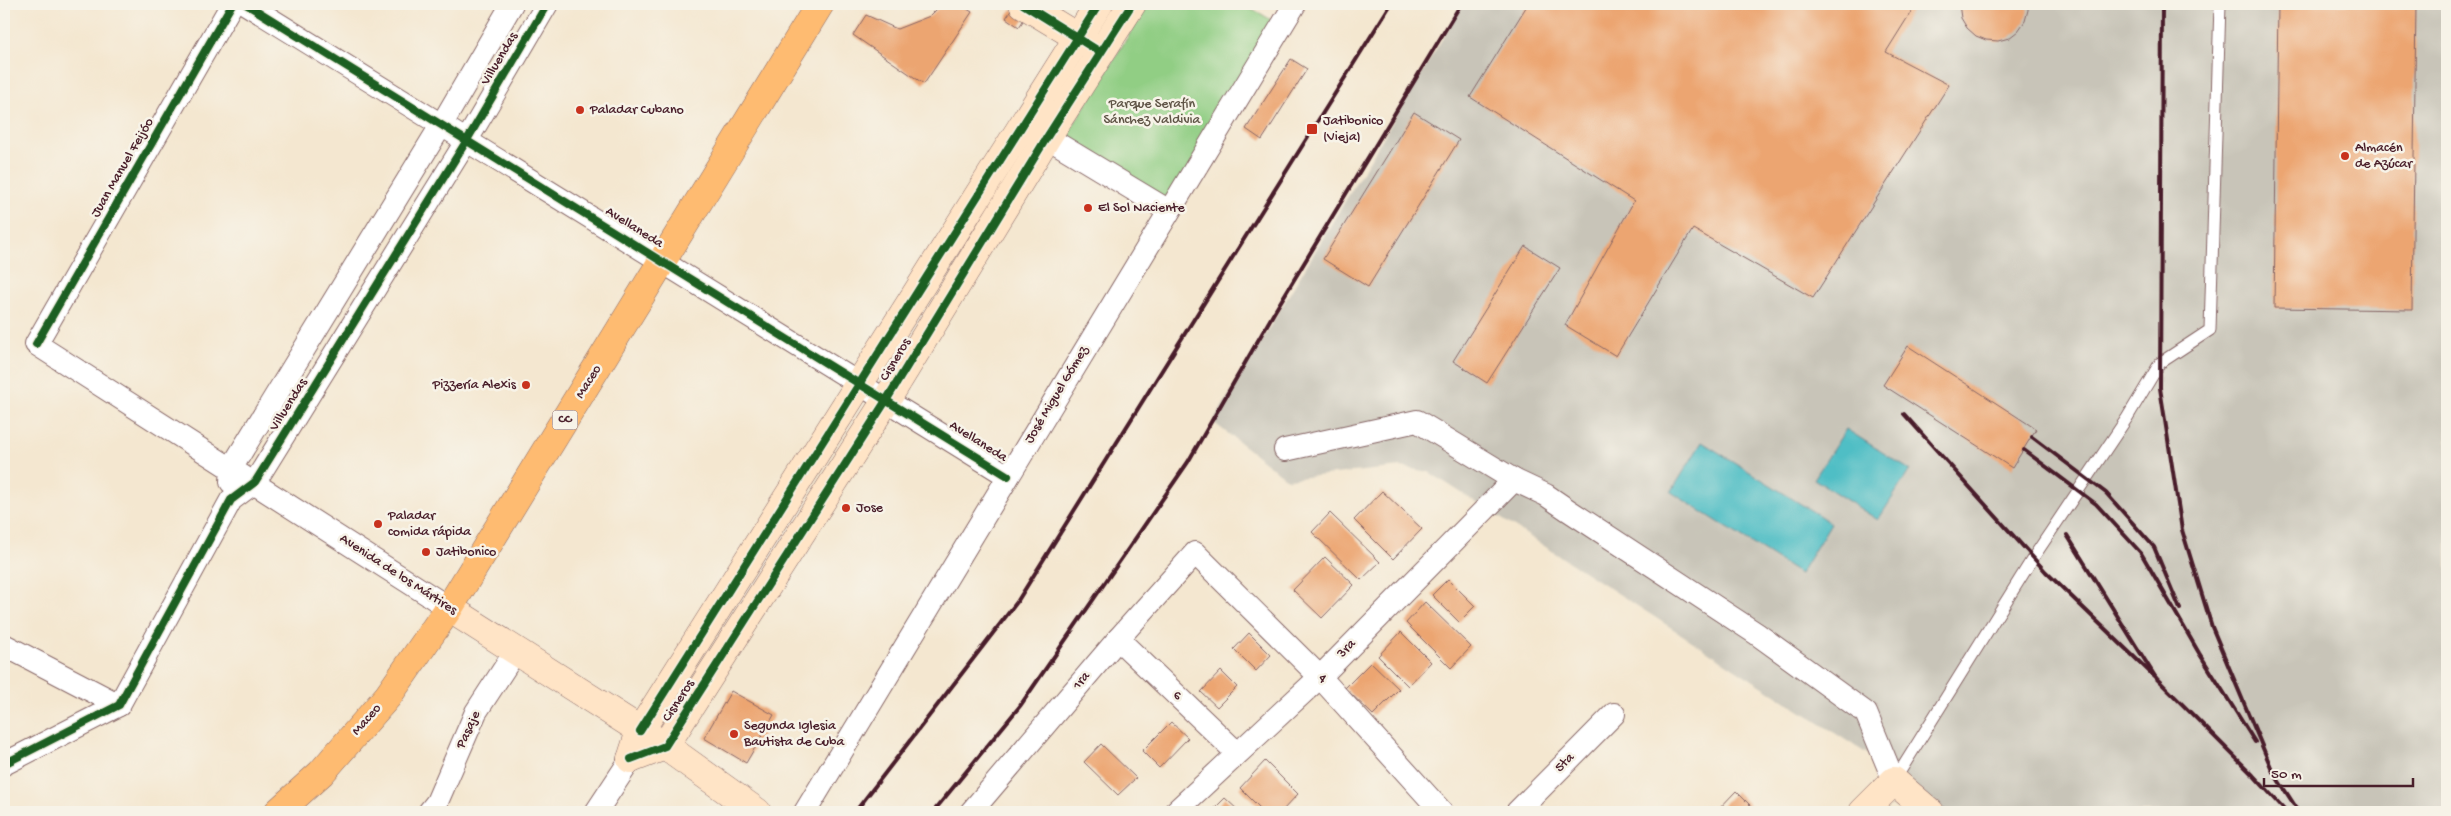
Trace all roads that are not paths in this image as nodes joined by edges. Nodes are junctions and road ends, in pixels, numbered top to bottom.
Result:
1 (232, 4) edge
2 (246, 4) edge
3 (512, 4) edge
4 (547, 4) edge
5 (820, 4) edge
6 (1023, 4) edge
7 (1099, 4) edge
8 (2220, 4) edge
9 (1292, 5) edge
10 (1122, 7) edge
11 (1077, 37) junction
12 (1100, 52) junction
13 (1023, 122) junction
14 (442, 124) junction
15 (1047, 137) junction
16 (466, 140) junction
17 (1169, 211) junction
18 (663, 261) junction
19 (36, 344) joint
20 (859, 382) junction
21 (887, 399) junction
22 (1285, 450) dead end
23 (232, 467) junction
24 (1008, 476) junction
25 (1514, 480) junction
26 (256, 482) junction
27 (231, 500) junction
28 (1195, 553) joint
29 (449, 608) junction
30 (1118, 639) junction
31 (4, 644) edge
32 (515, 652) junction
33 (1320, 677) junction
34 (119, 705) junction
35 (1614, 714) dead end
36 (640, 731) junction
37 (665, 746) junction
38 (1237, 753) junction
39 (631, 759) junction
40 (4, 764) edge
41 (1894, 781) junction
42 (278, 812) edge
43 (429, 812) edge
44 (596, 812) edge
45 (757, 812) edge
46 (805, 812) edge
47 (971, 812) edge
48 (1176, 812) edge
49 (1442, 812) edge
50 (1517, 812) edge
51 (1863, 812) edge
52 (1930, 812) edge

1 - 19 street, Juan Manuel Feijóo
2 - 14 street, Avellaneda
3 - 14 street, Villuendas
4 - 16 street, Villuendas
5 - 18 highway, Maceo / CC
6 - 11 street
7 - 11 street, Cisneros
8 - 41 lane
9 - 17 street, José Miguel Gómez
10 - 12 street, Cisneros
11 - 12 street
11 - 13 street, Cisneros
12 - 15 street, Cisneros
13 - 15 street
13 - 20 street, Cisneros
14 - 16 street, Avellaneda
14 - 23 street, Villuendas
15 - 17 street
15 - 21 street, Cisneros
16 - 18 street, Avellaneda
16 - 26 street, Villuendas
17 - 24 street, José Miguel Gómez
18 - 20 street, Avellaneda
18 - 29 highway, Maceo / CC
19 - 23 street, Avenida de los Mártires
20 - 21 street, Avellaneda
20 - 36 street, Cisneros
21 - 24 street, Avellaneda
21 - 37 street, Cisneros
22 - 25 street
23 - 26 street, Avenida de los Mártires
23 - 27 street, Villuendas
24 - 46 street, José Miguel Gómez
25 - 33 street, 3ra
25 - 41 street
26 - 27 street, Villuendas
26 - 29 street, Avenida de los Mártires
27 - 34 street, Villuendas
28 - 30 street, 1ra
28 - 33 street, 4
29 - 32 street, Avenida de los Mártires
29 - 42 highway, Maceo / CC
30 - 38 street, 6
30 - 47 street, 1ra
31 - 34 street
32 - 36 street, Avenida de los Mártires
32 - 43 street, Pasaje
33 - 38 street, 3ra
33 - 49 street, 4
34 - 40 street
35 - 50 street, 5ta
36 - 37 street, Avenida de los Mártires
36 - 39 street, Cisneros
37 - 39 street
37 - 45 street, Avenida de los Mártires
38 - 48 street, 3ra
39 - 44 street, Cisneros
41 - 51 street
41 - 52 street

